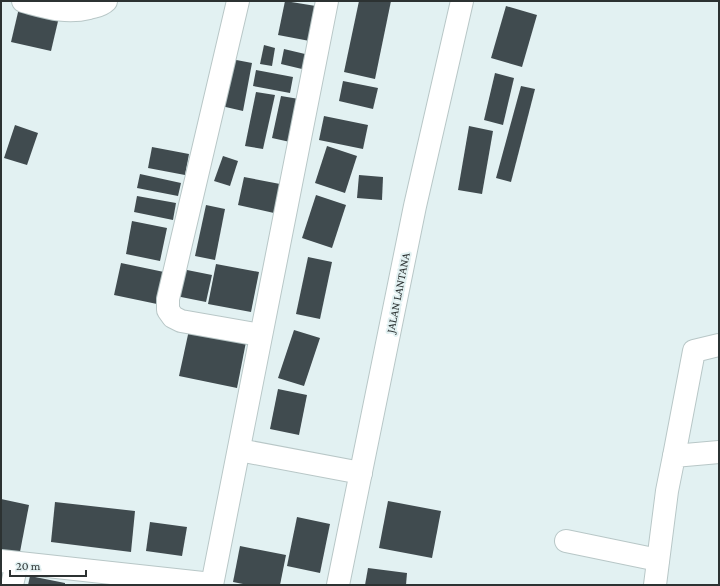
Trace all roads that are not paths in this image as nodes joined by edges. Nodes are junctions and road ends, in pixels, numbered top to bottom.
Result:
1 (23, 1) edge
2 (106, 1) edge
3 (238, 1) edge
4 (327, 1) edge
5 (462, 1) edge
6 (260, 335) junction
7 (719, 345) edge
8 (239, 450) junction
9 (719, 452) edge
10 (674, 456) junction
11 (361, 473) junction
12 (566, 541) dead end
13 (658, 560) junction
14 (9, 562) edge
15 (122, 580) edge
16 (212, 584) edge
17 (12, 585) edge
18 (338, 585) edge
19 (655, 585) edge

1 - 2 street
3 - 6 street
4 - 6 street
5 - 11 street, JALAN LANTANA
6 - 8 street
7 - 10 street
8 - 11 street
8 - 16 street
9 - 10 street
10 - 13 street
11 - 18 street, JALAN LANTANA
12 - 13 street
13 - 19 street
14 - 15 street
14 - 17 street
15 - 16 street

